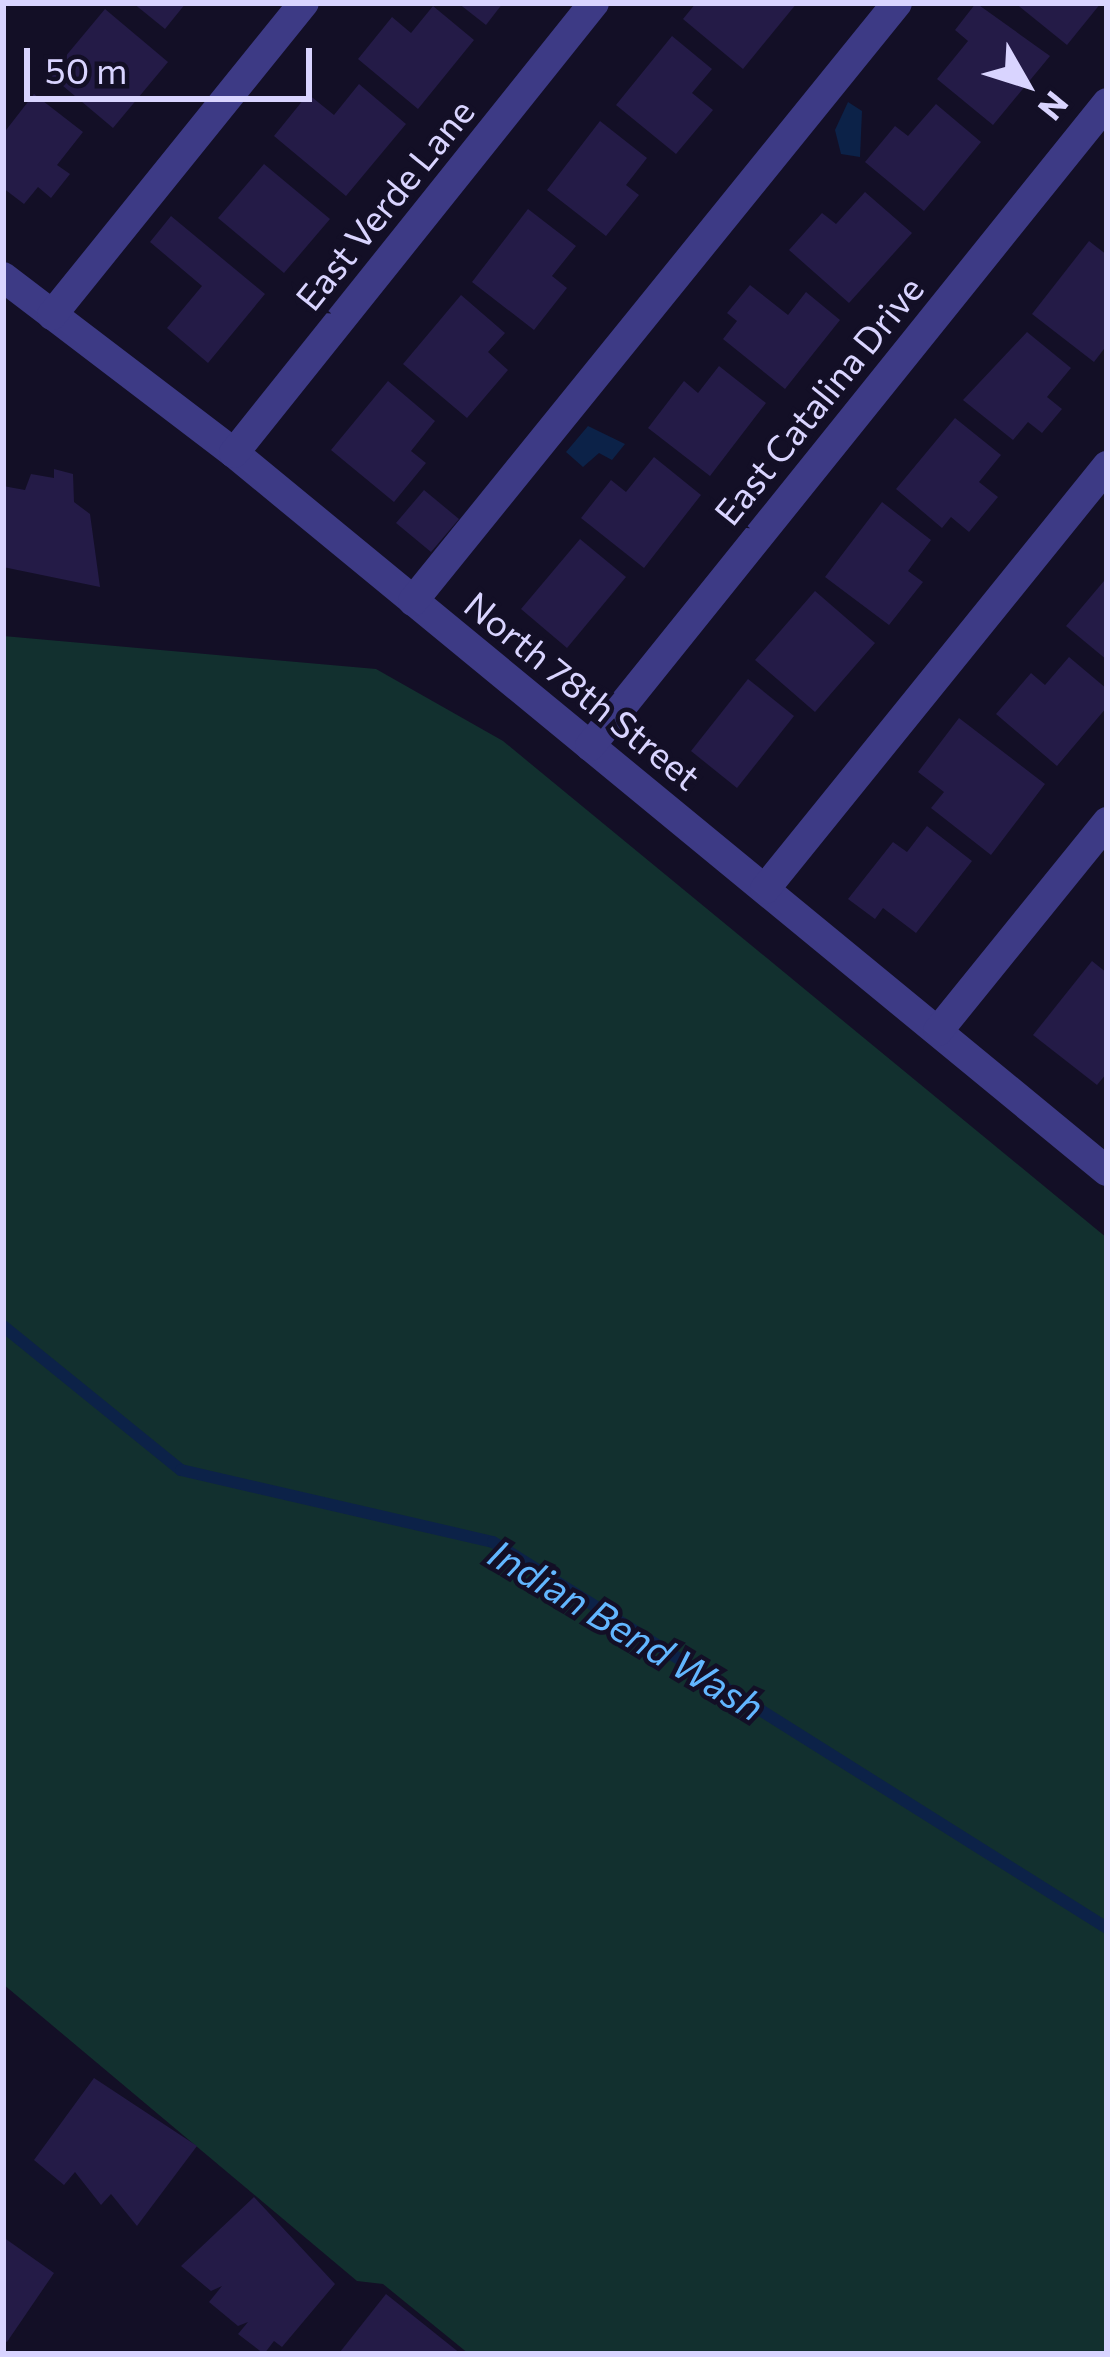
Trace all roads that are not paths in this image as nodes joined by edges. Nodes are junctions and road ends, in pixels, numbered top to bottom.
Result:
1 (304, 3) edge
2 (594, 3) edge
3 (896, 3) edge
4 (1107, 103) edge
5 (3, 277) edge
6 (52, 315) junction
7 (234, 453) junction
8 (1107, 466) edge
9 (413, 601) junction
10 (590, 746) junction
11 (1107, 822) edge
12 (765, 889) junction
13 (938, 1031) junction
14 (1107, 1171) edge

1 - 6 street
2 - 7 street, East Verde Lane
3 - 9 street
4 - 10 street, East Catalina Drive
5 - 6 street, North 78th Street
6 - 7 street, North 78th Street
7 - 9 street, North 78th Street
8 - 12 street
9 - 10 street, North 78th Street
10 - 12 street, North 78th Street
11 - 13 street
12 - 13 street, North 78th Street
13 - 14 street, North 78th Street

